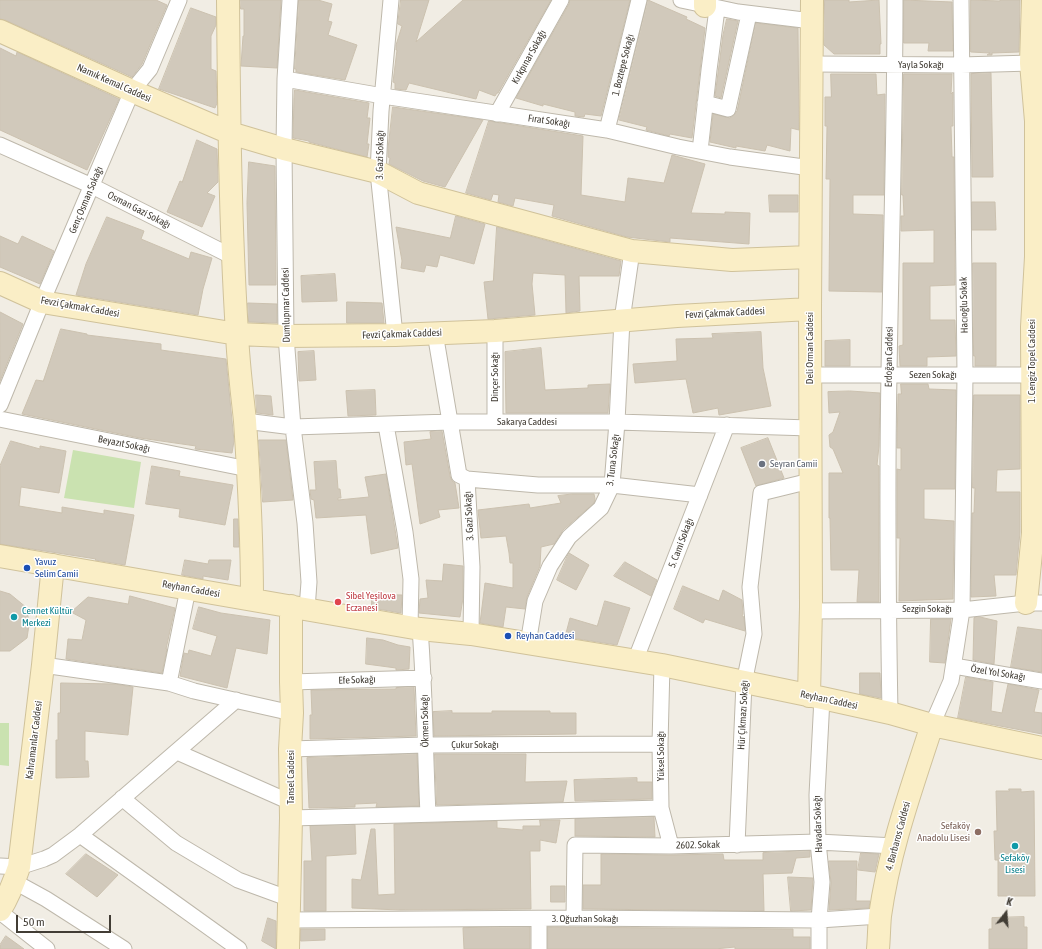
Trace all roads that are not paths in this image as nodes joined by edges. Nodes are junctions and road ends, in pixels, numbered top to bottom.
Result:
1 (179, 0) edge
2 (228, 0) edge
3 (290, 0) edge
4 (391, 0) edge
5 (561, 0) edge
6 (639, 0) edge
7 (681, 0) edge
8 (812, 0) edge
9 (895, 0) edge
10 (961, 0) edge
11 (1033, 0) edge
12 (709, 5) edge
13 (749, 14) junction
14 (812, 21) junction
15 (0, 31) edge
16 (812, 64) junction
17 (895, 65) junction
18 (961, 65) junction
19 (1036, 65) edge
20 (285, 79) junction
21 (132, 91) junction
22 (383, 96) junction
23 (705, 103) junction
24 (497, 114) junction
25 (607, 130) junction
26 (230, 133) junction
27 (0, 146) edge
28 (284, 149) junction
29 (700, 151) junction
30 (811, 168) junction
31 (1039, 171) edge
32 (378, 172) junction
33 (92, 186) junction
34 (632, 251) junction
35 (233, 257) junction
36 (810, 257) junction
37 (1039, 258) edge
38 (0, 283) edge
39 (42, 302) junction
40 (810, 309) junction
41 (622, 320) junction
42 (1037, 330) edge
43 (495, 331) junction
44 (435, 333) junction
45 (237, 334) junction
46 (395, 334) junction
47 (286, 336) junction
48 (810, 375) junction
49 (889, 375) junction
50 (965, 375) junction
51 (1032, 375) junction
52 (0, 405) edge
53 (1037, 409) edge
54 (0, 419) edge
55 (245, 421) junction
56 (450, 422) junction
57 (495, 422) junction
58 (617, 422) junction
59 (386, 425) junction
60 (727, 425) junction
61 (293, 427) junction
62 (810, 428) junction
63 (248, 469) junction
64 (467, 479) junction
65 (810, 481) junction
66 (612, 485) junction
67 (700, 495) junction
68 (1037, 535) edge
69 (0, 556) edge
70 (53, 565) junction
71 (188, 589) junction
72 (252, 599) junction
73 (1034, 603) edge
74 (299, 607) junction
75 (888, 609) junction
76 (811, 610) junction
77 (962, 610) junction
78 (416, 628) junction
79 (471, 634) junction
80 (528, 644) junction
81 (635, 661) junction
82 (43, 665) junction
83 (662, 665) junction
84 (954, 666) junction
85 (424, 678) junction
86 (1042, 681) edge
87 (290, 682) junction
88 (168, 683) junction
89 (744, 683) junction
90 (815, 697) junction
91 (236, 700) junction
92 (292, 713) junction
93 (890, 713) junction
94 (932, 725) junction
95 (660, 744) junction
96 (425, 745) junction
97 (1042, 748) edge
98 (290, 750) junction
99 (177, 752) junction
100 (122, 798) junction
101 (661, 808) junction
102 (291, 810) junction
103 (428, 814) junction
104 (80, 835) junction
105 (818, 842) junction
106 (737, 845) junction
107 (671, 846) junction
108 (895, 846) junction
109 (11, 871) edge
110 (290, 910) junction
111 (0, 911) edge
112 (880, 916) junction
113 (574, 918) junction
114 (539, 919) junction
115 (819, 920) junction
116 (47, 949) edge
117 (124, 949) edge
118 (240, 949) edge
119 (288, 949) edge
120 (539, 949) edge
121 (819, 949) edge
122 (878, 949) edge

1 - 21 street, Genç Osman Sokağı
2 - 26 street
3 - 20 street, Dumlupınar Caddesi
4 - 22 street, 3. Gazi Sokağı
5 - 24 street, Kırkpınar Sokağı
6 - 25 street, 1. Boztepe Sokağı
7 - 12 street
8 - 14 street, Deli Orman Caddesi
9 - 17 street, Erdoğan Caddesi
10 - 18 street, Hacıoğlu Sokak
11 - 19 street, 1. Cengiz Topel Caddesi
12 - 13 street
12 - 23 street
13 - 14 street
13 - 23 street
14 - 16 street, Deli Orman Caddesi
15 - 21 street, Namık Kemal Caddesi
16 - 17 street, Yayla Sokağı
16 - 30 street, Deli Orman Caddesi
17 - 18 street, Yayla Sokağı
17 - 49 street, Erdoğan Caddesi
18 - 19 street, Yayla Sokağı
18 - 50 street, Hacıoğlu Sokak
19 - 31 street, 1. Cengiz Topel Caddesi
20 - 22 street, Fırat Sokağı
20 - 28 street, Dumlupınar Caddesi
21 - 26 street, Namık Kemal Caddesi
21 - 33 street, Genç Osman Sokağı
22 - 24 street, Fırat Sokağı
22 - 32 street, 3. Gazi Sokağı
23 - 29 street
24 - 25 street, Fırat Sokağı
25 - 29 street, Fırat Sokağı
26 - 28 street, Namık Kemal Caddesi
26 - 35 street
27 - 33 street, Osman Gazi Sokağı
28 - 32 street, Namık Kemal Caddesi
28 - 47 street, Dumlupınar Caddesi
29 - 30 street, Fırat Sokağı
30 - 36 street, Deli Orman Caddesi
31 - 37 street, 1. Cengiz Topel Caddesi
32 - 34 street, Namık Kemal Caddesi
32 - 46 street, 3. Gazi Sokağı
33 - 35 street, Osman Gazi Sokağı
33 - 39 street, Genç Osman Sokağı
34 - 36 street, Namık Kemal Caddesi
34 - 41 street, 3. Tuna Sokağı
35 - 45 street
36 - 40 street, Deli Orman Caddesi
37 - 42 street, 1. Cengiz Topel Caddesi
38 - 39 street, Fevzi Çakmak Caddesi
39 - 45 street, Fevzi Çakmak Caddesi
39 - 52 street, Genç Osman Sokağı
40 - 41 street, Fevzi Çakmak Caddesi
40 - 48 street, Deli Orman Caddesi
41 - 43 street, Fevzi Çakmak Caddesi
41 - 58 street, 3. Tuna Sokağı
42 - 51 street, 1. Cengiz Topel Caddesi
43 - 44 street, Fevzi Çakmak Caddesi
43 - 57 street, Dinçer Sokağı
44 - 46 street, Fevzi Çakmak Caddesi
44 - 56 street, 3. Gazi Sokağı
45 - 47 street, Fevzi Çakmak Caddesi
45 - 55 street
46 - 47 street, Fevzi Çakmak Caddesi
47 - 61 street, Dumlupınar Caddesi
48 - 49 street, Sezen Sokağı
48 - 62 street, Deli Orman Caddesi
49 - 50 street, Sezen Sokağı
49 - 75 street, Erdoğan Caddesi
50 - 51 street, Sezen Sokağı
50 - 77 street, Hacıoğlu Sokak
51 - 53 street, 1. Cengiz Topel Caddesi
53 - 68 street, 1. Cengiz Topel Caddesi
54 - 63 street, Beyazıt Sokağı
55 - 61 street, Sakarya Caddesi
55 - 63 street
56 - 57 street, Sakarya Caddesi
56 - 59 street, Sakarya Caddesi
56 - 64 street, 3. Gazi Sokağı
57 - 58 street, Sakarya Caddesi
58 - 60 street, Sakarya Caddesi
58 - 66 street, 3. Tuna Sokağı
59 - 61 street, Sakarya Caddesi
59 - 78 street, Ökmen Sokağı
60 - 62 street, Sakarya Caddesi
60 - 67 street, 5. Cami Sokağı
61 - 74 street, Dumlupınar Caddesi
62 - 65 street, Deli Orman Caddesi
63 - 72 street
64 - 66 street
64 - 79 street, 3. Gazi Sokağı
65 - 76 street, Deli Orman Caddesi
65 - 89 street, Hür Çıkmazı Sokağı
66 - 67 street
66 - 80 street, 3. Tuna Sokağı
67 - 81 street, 5. Cami Sokağı
68 - 73 street, 1. Cengiz Topel Caddesi
69 - 70 street, Reyhan Caddesi
70 - 71 street, Reyhan Caddesi
70 - 82 street, Kahramanlar Caddesi
71 - 72 street, Reyhan Caddesi
71 - 88 street
72 - 74 street, Reyhan Caddesi
73 - 77 street, Sezgin Sokağı
74 - 78 street, Reyhan Caddesi
74 - 87 street, Tansel Caddesi
75 - 76 street, Sezgin Sokağı
75 - 77 street, Sezgin Sokağı
75 - 93 street, Erdoğan Caddesi
76 - 90 street, Deli Orman Caddesi
77 - 84 street, Hacıoğlu Sokak
78 - 79 street, Reyhan Caddesi
78 - 85 street, Ökmen Sokağı
79 - 80 street, Reyhan Caddesi
80 - 81 street, Reyhan Caddesi
81 - 83 street, Reyhan Caddesi
82 - 88 street
82 - 109 street, Kahramanlar Caddesi
83 - 89 street, Reyhan Caddesi
83 - 95 street, Yüksel Sokağı
84 - 86 street, Özel Yol Sokağı
84 - 94 street, Hacıoğlu Sokak
85 - 87 street, Efe Sokağı
85 - 96 street, Ökmen Sokağı
87 - 92 street, Tansel Caddesi
88 - 91 street
89 - 90 street, Reyhan Caddesi
89 - 106 street, Hür Çıkmazı Sokağı
90 - 93 street, Reyhan Caddesi
90 - 105 street, Havadar Sokağı
91 - 92 street
91 - 99 street
92 - 98 street, Tansel Caddesi
93 - 94 street, Reyhan Caddesi
94 - 97 street, Reyhan Caddesi
94 - 108 street, 4. Barbaros Caddesi
95 - 96 street, Çukur Sokağı
95 - 101 street, Yüksel Sokağı
96 - 98 street, Çukur Sokağı
96 - 103 street, Ökmen Sokağı
98 - 102 street, Tansel Caddesi
99 - 100 street
99 - 102 street
100 - 104 street
100 - 110 street
101 - 103 street
101 - 107 street, Yüksel Sokağı
102 - 103 street
102 - 110 street, Tansel Caddesi
104 - 109 street
104 - 118 street
105 - 106 street, 2602. Sokak
105 - 108 street, 2602. Sokak
105 - 115 street, Havadar Sokağı
106 - 107 street, 2602. Sokak
107 - 113 street, 2602. Sokak
108 - 112 street, 4. Barbaros Caddesi
109 - 111 street, Kahramanlar Caddesi
109 - 117 street
110 - 114 street, 3. Oğuzhan Sokağı
110 - 119 street, Tansel Caddesi
111 - 116 street
112 - 115 street, 3. Oğuzhan Sokağı
112 - 122 street, 4. Barbaros Caddesi
113 - 114 street, 3. Oğuzhan Sokağı
113 - 115 street, 3. Oğuzhan Sokağı
114 - 120 street
115 - 121 street, Havadar Sokağı

